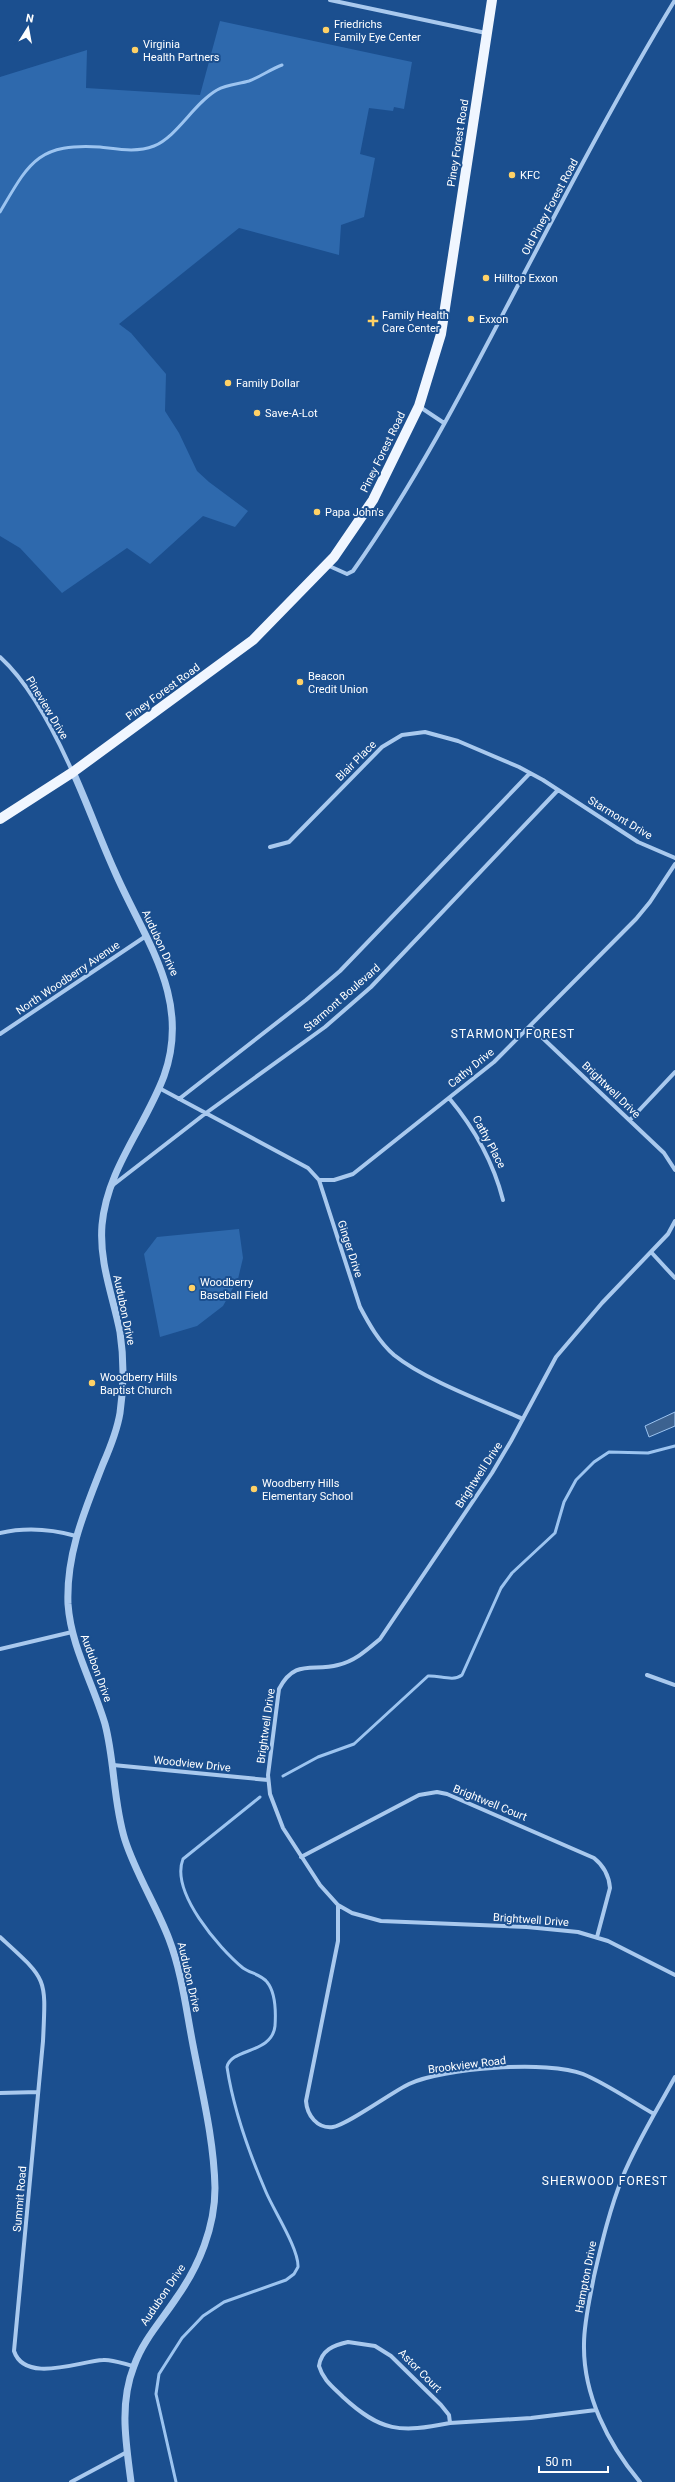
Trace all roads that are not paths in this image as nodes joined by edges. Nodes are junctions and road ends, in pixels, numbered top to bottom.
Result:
1 (330, 0) edge
2 (492, 0) edge
3 (675, 0) edge
4 (487, 34) junction
5 (419, 406) junction
6 (444, 423) junction
7 (326, 564) junction
8 (0, 657) edge
9 (72, 772) junction
10 (530, 773) junction
11 (558, 790) junction
12 (0, 819) edge
13 (270, 847) dead end
14 (675, 858) edge
15 (675, 864) edge
16 (146, 936) junction
17 (531, 1027) junction
18 (0, 1034) edge
19 (675, 1072) edge
20 (159, 1088) junction
21 (449, 1098) junction
22 (179, 1099) junction
23 (206, 1113) junction
24 (630, 1120) junction
25 (675, 1170) edge
26 (319, 1180) junction
27 (110, 1187) junction
28 (503, 1200) dead end
29 (675, 1222) edge
30 (650, 1252) junction
31 (675, 1278) edge
32 (523, 1419) junction
33 (0, 1533) edge
34 (76, 1536) junction
35 (72, 1632) junction
36 (0, 1649) edge
37 (647, 1674) dead end
38 (675, 1685) edge
39 (113, 1765) junction
40 (268, 1780) junction
41 (302, 1857) junction
42 (338, 1905) junction
43 (0, 1937) edge
44 (598, 1937) junction
45 (675, 1975) edge
46 (675, 2077) edge
47 (38, 2092) junction
48 (0, 2093) edge
49 (654, 2114) junction
50 (133, 2366) junction
51 (596, 2410) junction
52 (450, 2423) junction
53 (127, 2452) junction
54 (71, 2482) edge
55 (131, 2482) edge
56 (640, 2482) edge

1 - 4 street
2 - 4 main road, Piney Forest Road
3 - 6 street, Old Piney Forest Road
4 - 5 main road, Piney Forest Road
5 - 6 street
5 - 7 main road, Piney Forest Road
6 - 7 street, Old Piney Forest Road
7 - 9 main road, Piney Forest Road
8 - 9 street, Pineview Drive
9 - 12 main road, Piney Forest Road
9 - 16 street, Audubon Drive
10 - 11 street, Blair Place
10 - 13 street, Blair Place
10 - 22 street, Starmont Boulevard
11 - 14 street, Starmont Drive
11 - 23 street, Starmont Boulevard
15 - 17 street, Cathy Drive
16 - 18 street, North Woodberry Avenue
16 - 20 street, Audubon Drive
17 - 21 street, Cathy Drive
17 - 24 street, Brightwell Drive
19 - 24 street
20 - 22 street, Ginger Drive
20 - 27 street, Audubon Drive
21 - 26 street, Cathy Drive
21 - 28 street, Cathy Place
22 - 23 street, Ginger Drive
23 - 26 street, Ginger Drive
23 - 27 street, Starmont Boulevard
24 - 25 street, Brightwell Drive
26 - 32 street, Ginger Drive
27 - 34 street, Audubon Drive
29 - 30 street, Brightwell Drive
30 - 31 street
30 - 32 street, Brightwell Drive
32 - 40 street, Brightwell Drive
33 - 34 street
34 - 35 street, Audubon Drive
35 - 36 street
35 - 39 street, Audubon Drive
37 - 38 street
39 - 40 street, Woodview Drive
39 - 50 street, Audubon Drive
40 - 41 street, Brightwell Drive
41 - 42 street, Brightwell Drive
41 - 44 street, Brightwell Court
42 - 44 street, Brightwell Drive
42 - 49 street, Brookview Road
43 - 47 street, Summit Road
44 - 45 street, Brightwell Drive
46 - 49 street, Hampton Drive
47 - 48 street
47 - 50 street, Summit Road
49 - 51 street, Hampton Drive
50 - 53 street, Audubon Drive
51 - 52 street, Astor Court
51 - 56 street, Hampton Drive
52 - 52 street, Astor Court
53 - 54 street
53 - 55 street, Audubon Drive

